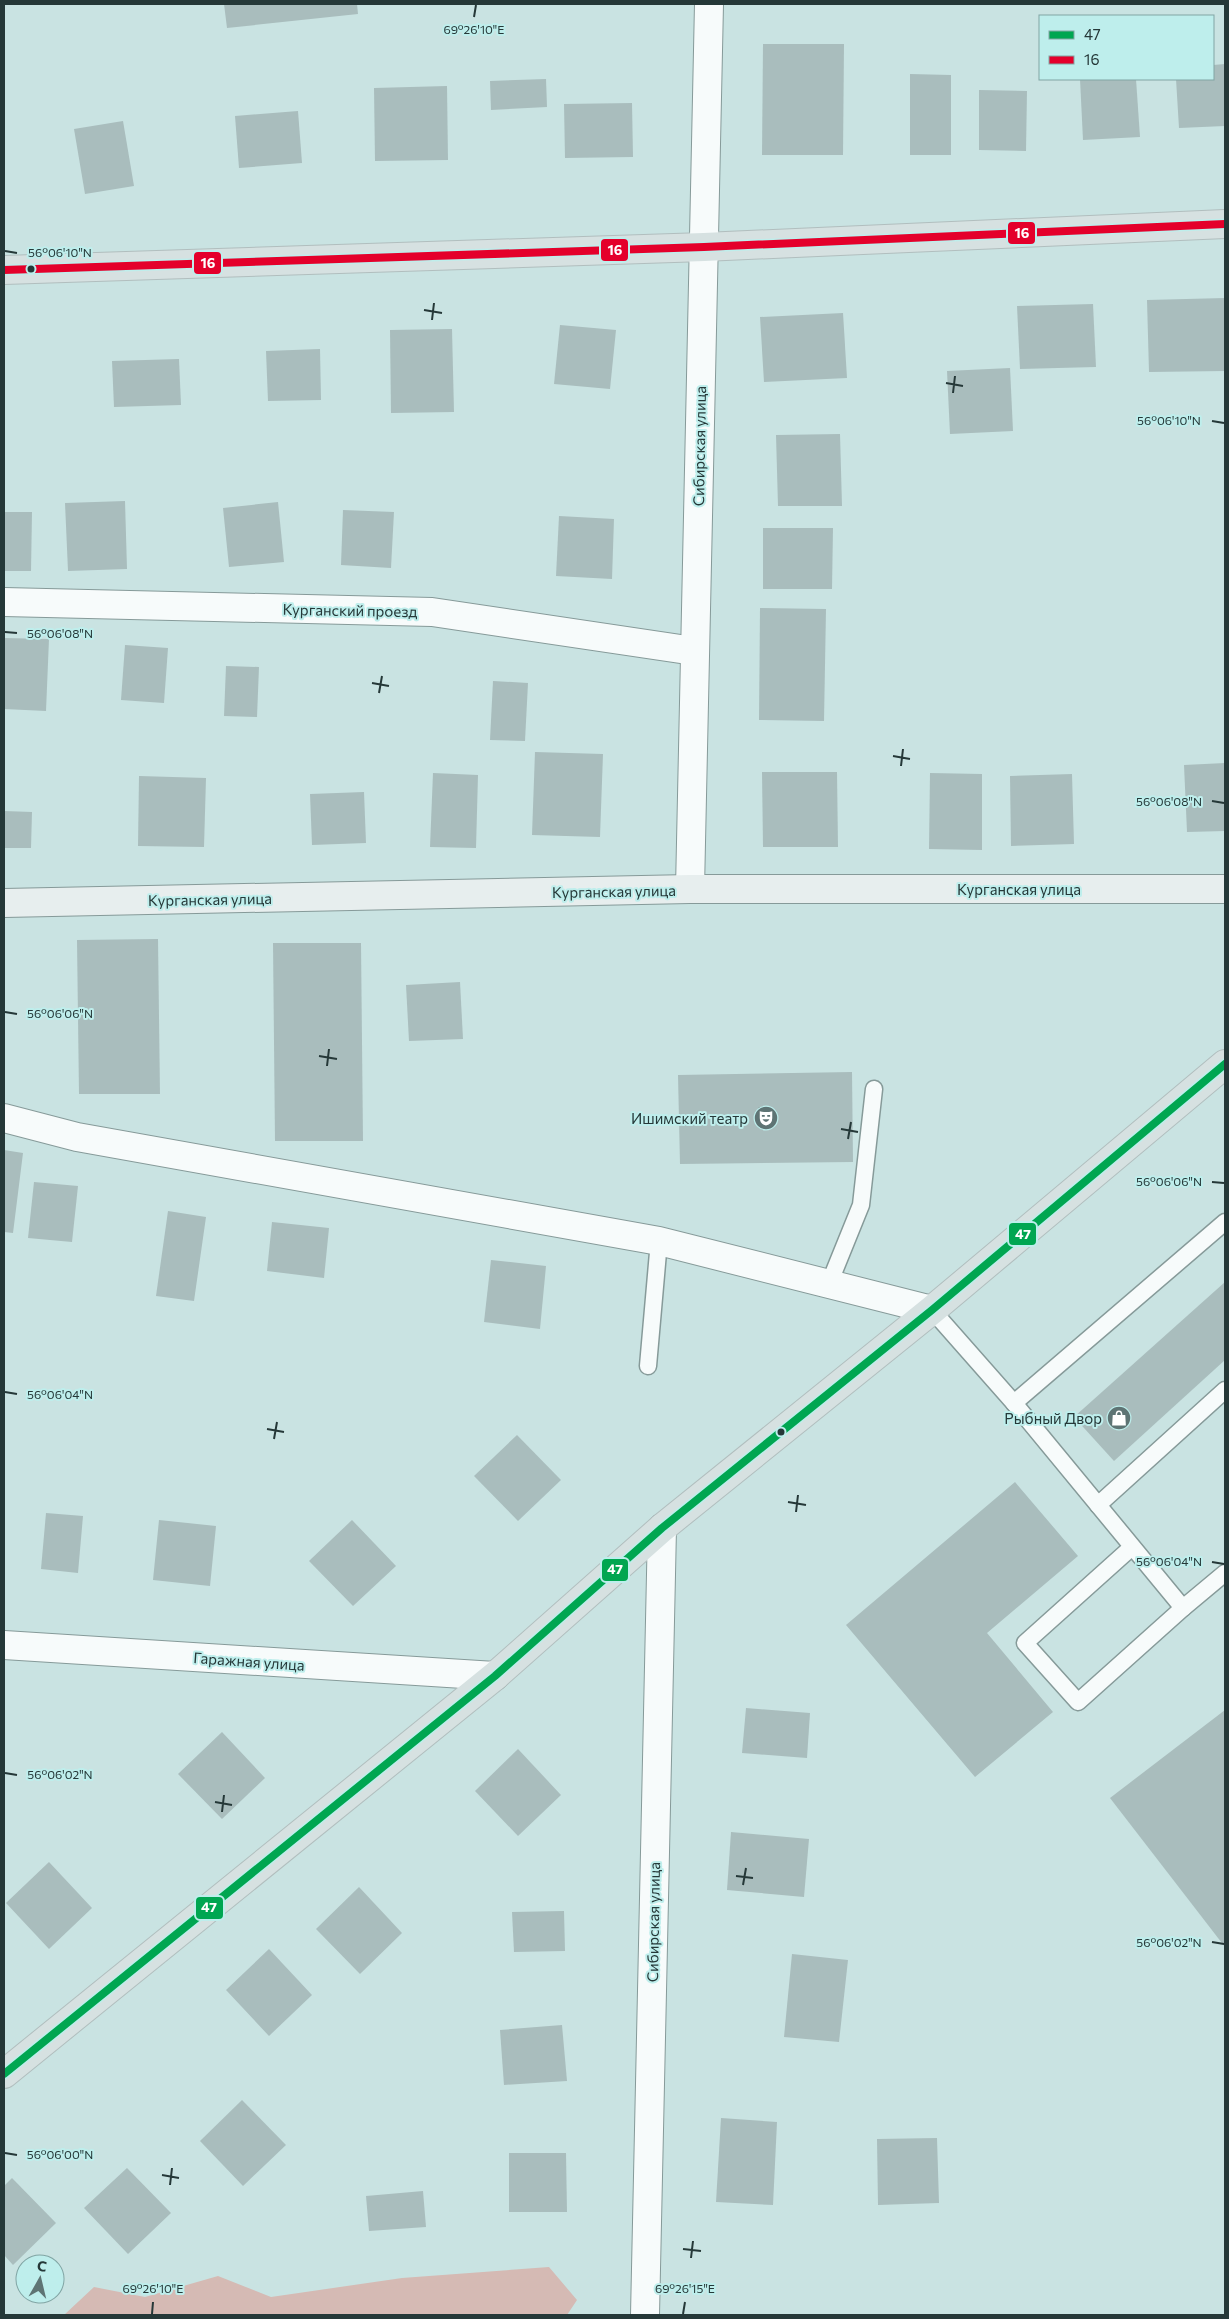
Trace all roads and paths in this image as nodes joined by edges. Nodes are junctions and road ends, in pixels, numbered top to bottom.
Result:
1 (710, 4) edge
2 (1225, 224) edge
3 (704, 247) junction
4 (4, 270) edge
5 (4, 602) edge
6 (694, 650) junction
7 (690, 889) junction
8 (1225, 889) edge
9 (4, 903) edge
10 (1225, 1064) edge
11 (874, 1089) dead end
12 (4, 1118) edge
13 (1225, 1222) edge
14 (659, 1241) junction
15 (828, 1284) junction
16 (932, 1310) junction
17 (648, 1366) dead end
18 (1225, 1390) edge
19 (1014, 1404) junction
20 (1098, 1505) junction
21 (662, 1528) junction
22 (1132, 1547) junction
23 (1225, 1573) edge
24 (1182, 1608) junction
25 (4, 1645) edge
26 (495, 1676) junction
27 (4, 2074) edge
28 (645, 2315) edge

1 - 3 street, Сибирская улица
2 - 3 main road
3 - 4 main road
3 - 6 street, Сибирская улица
5 - 6 street, Курганский проезд
6 - 7 street, Сибирская улица
7 - 8 main road, Курганская улица
7 - 9 main road, Курганская улица
10 - 16 main road
11 - 15 lane
12 - 14 street
13 - 19 lane
14 - 15 street
14 - 17 lane
15 - 16 street
16 - 19 lane
16 - 21 main road
18 - 20 lane
19 - 20 lane
20 - 22 lane
21 - 26 main road
21 - 28 street, Сибирская улица
22 - 24 lane
22 - 24 lane
23 - 24 lane
25 - 26 street, Гаражная улица
26 - 27 main road

